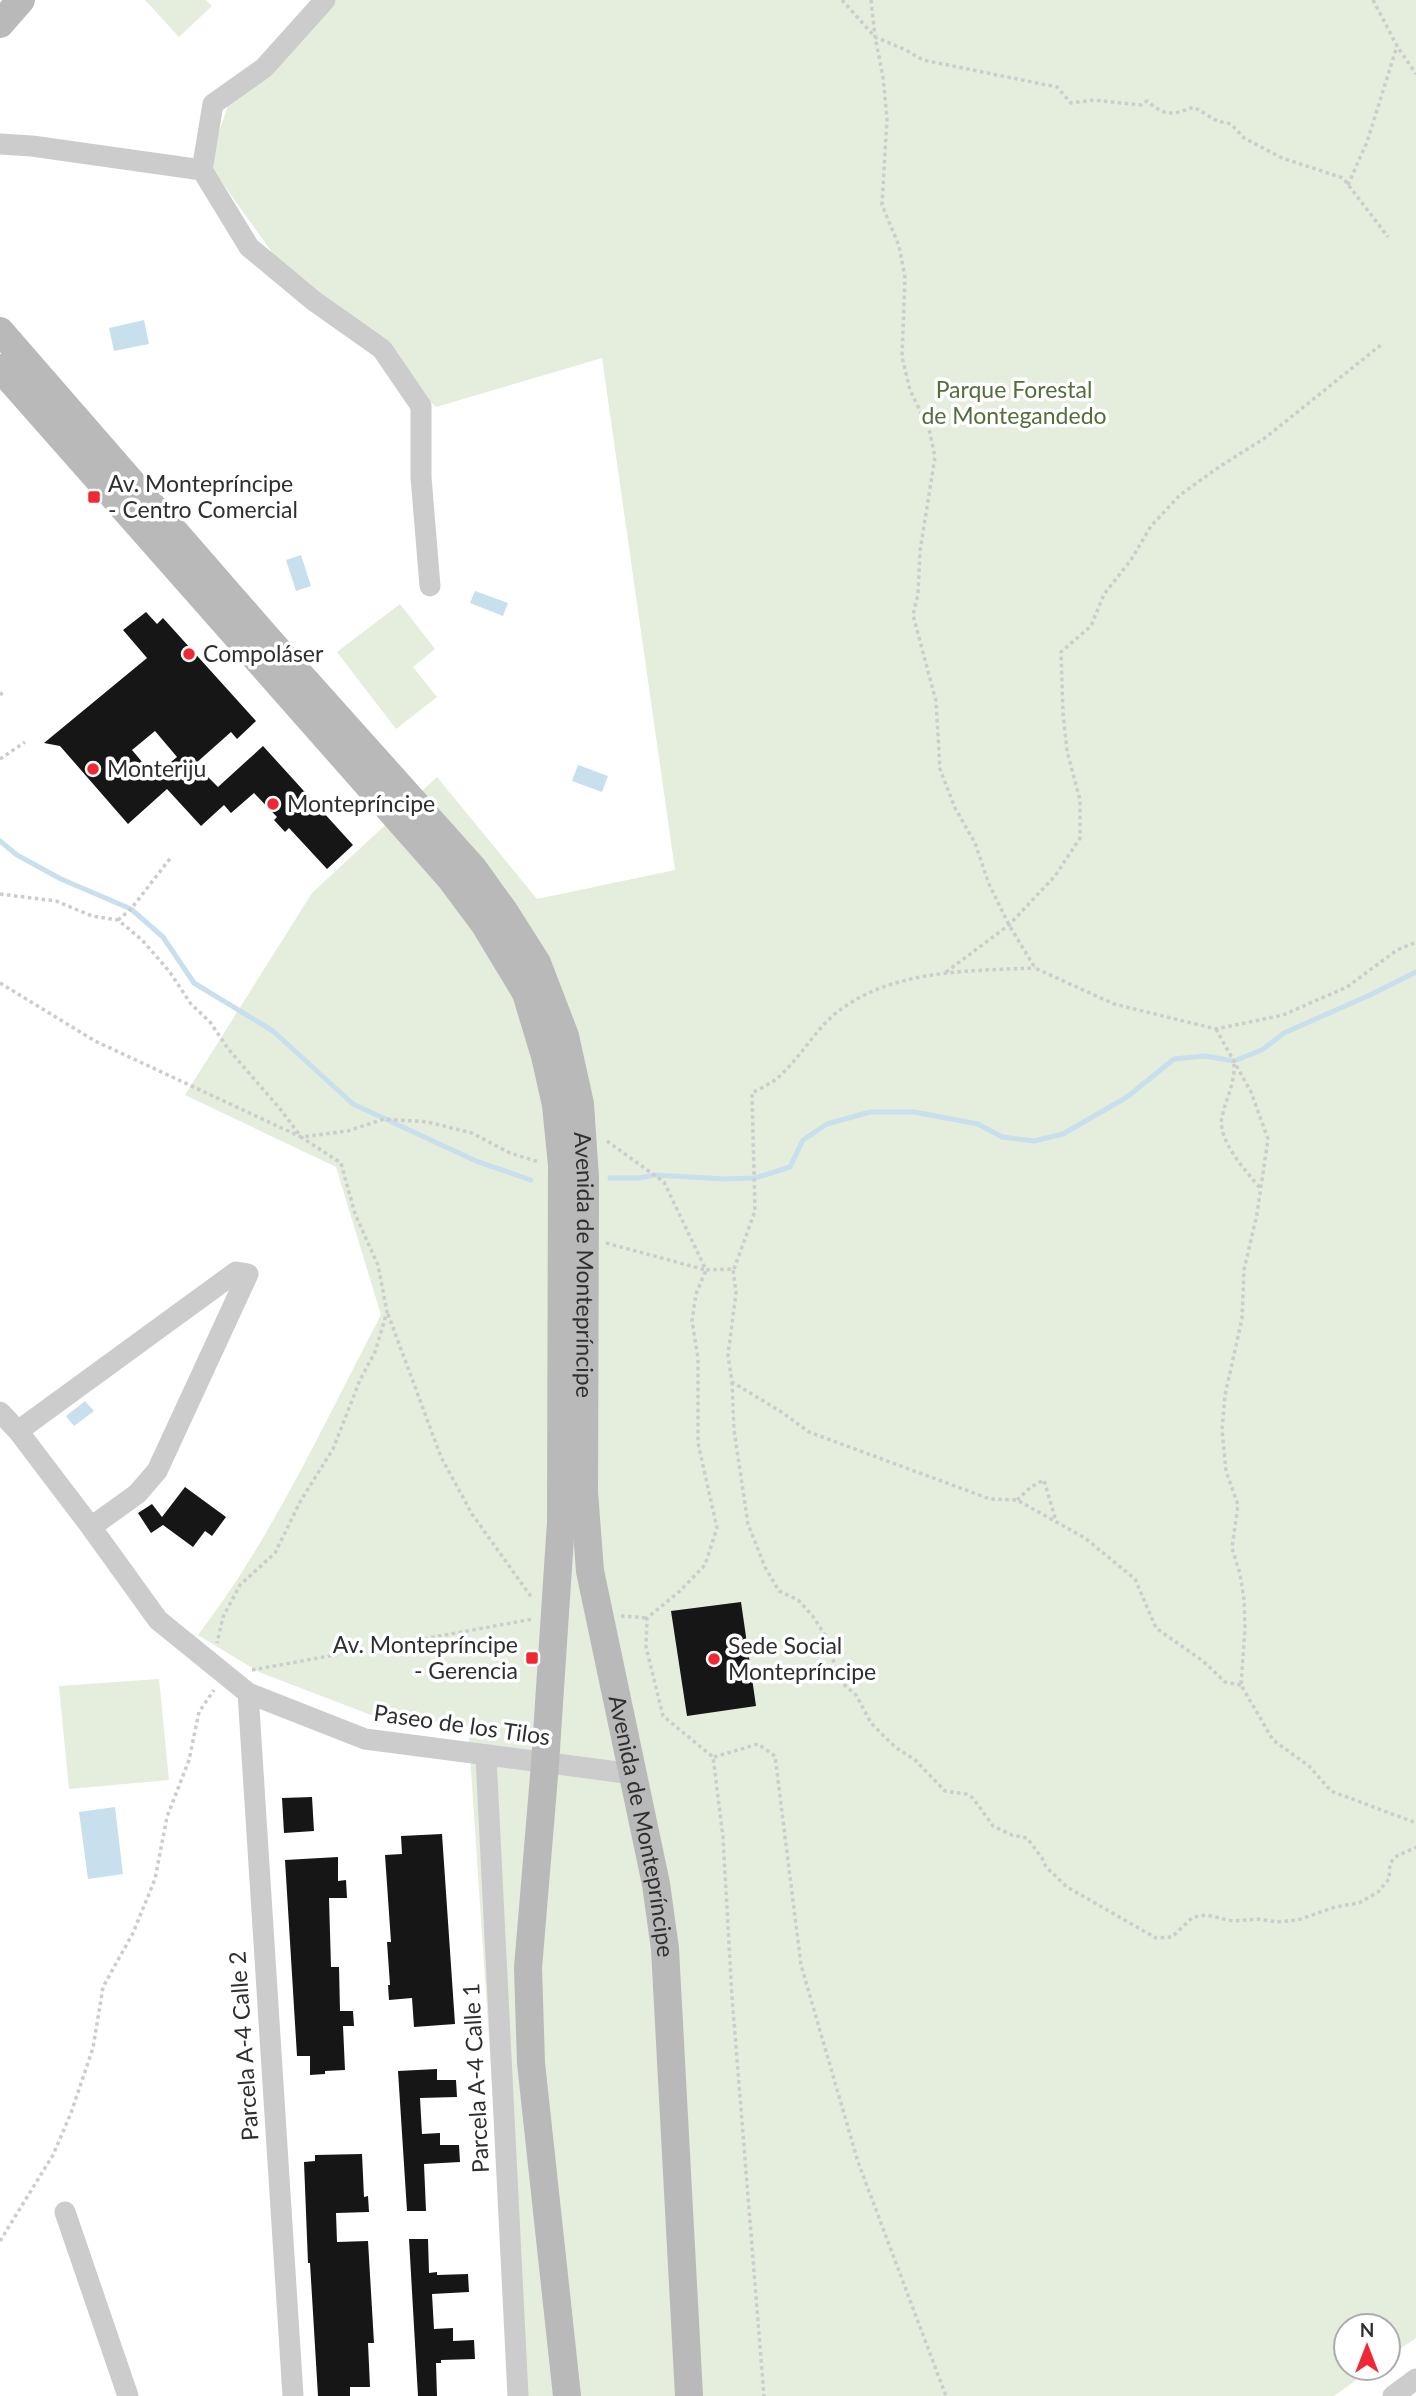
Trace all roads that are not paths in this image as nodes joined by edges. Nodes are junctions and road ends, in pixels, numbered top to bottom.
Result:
1 (21, 0) edge
2 (325, 0) edge
3 (0, 23) edge
4 (2, 142) edge
5 (202, 170) junction
6 (0, 331) edge
7 (0, 368) edge
8 (430, 586) dead end
9 (0, 1412) edge
10 (18, 1431) junction
11 (91, 1527) junction
12 (248, 1693) junction
13 (486, 1756) junction
14 (545, 1764) junction
15 (633, 1774) junction
16 (65, 2212) dead end
17 (1410, 2386) edge
18 (128, 2396) edge
19 (293, 2396) edge
20 (518, 2396) edge
21 (567, 2396) edge
22 (689, 2396) edge
23 (1393, 2396) edge

1 - 3 street
2 - 5 street
4 - 5 street
5 - 8 street
6 - 15 street, Avenida de Montepríncipe
7 - 14 street, Avenida de Montepríncipe
9 - 10 street, Paseo de los Tilos
10 - 11 street, Paseo de los Tilos
10 - 11 street
11 - 12 street, Paseo de los Tilos
12 - 13 street, Paseo de los Tilos
12 - 19 street, Parcela A-4 Calle 2
13 - 14 street, Paseo de los Tilos
13 - 20 street, Parcela A-4 Calle 1
14 - 15 street, Paseo de los Tilos
14 - 21 street, Avenida de Montepríncipe
15 - 22 street, Avenida de Montepríncipe
16 - 18 street
17 - 23 street

